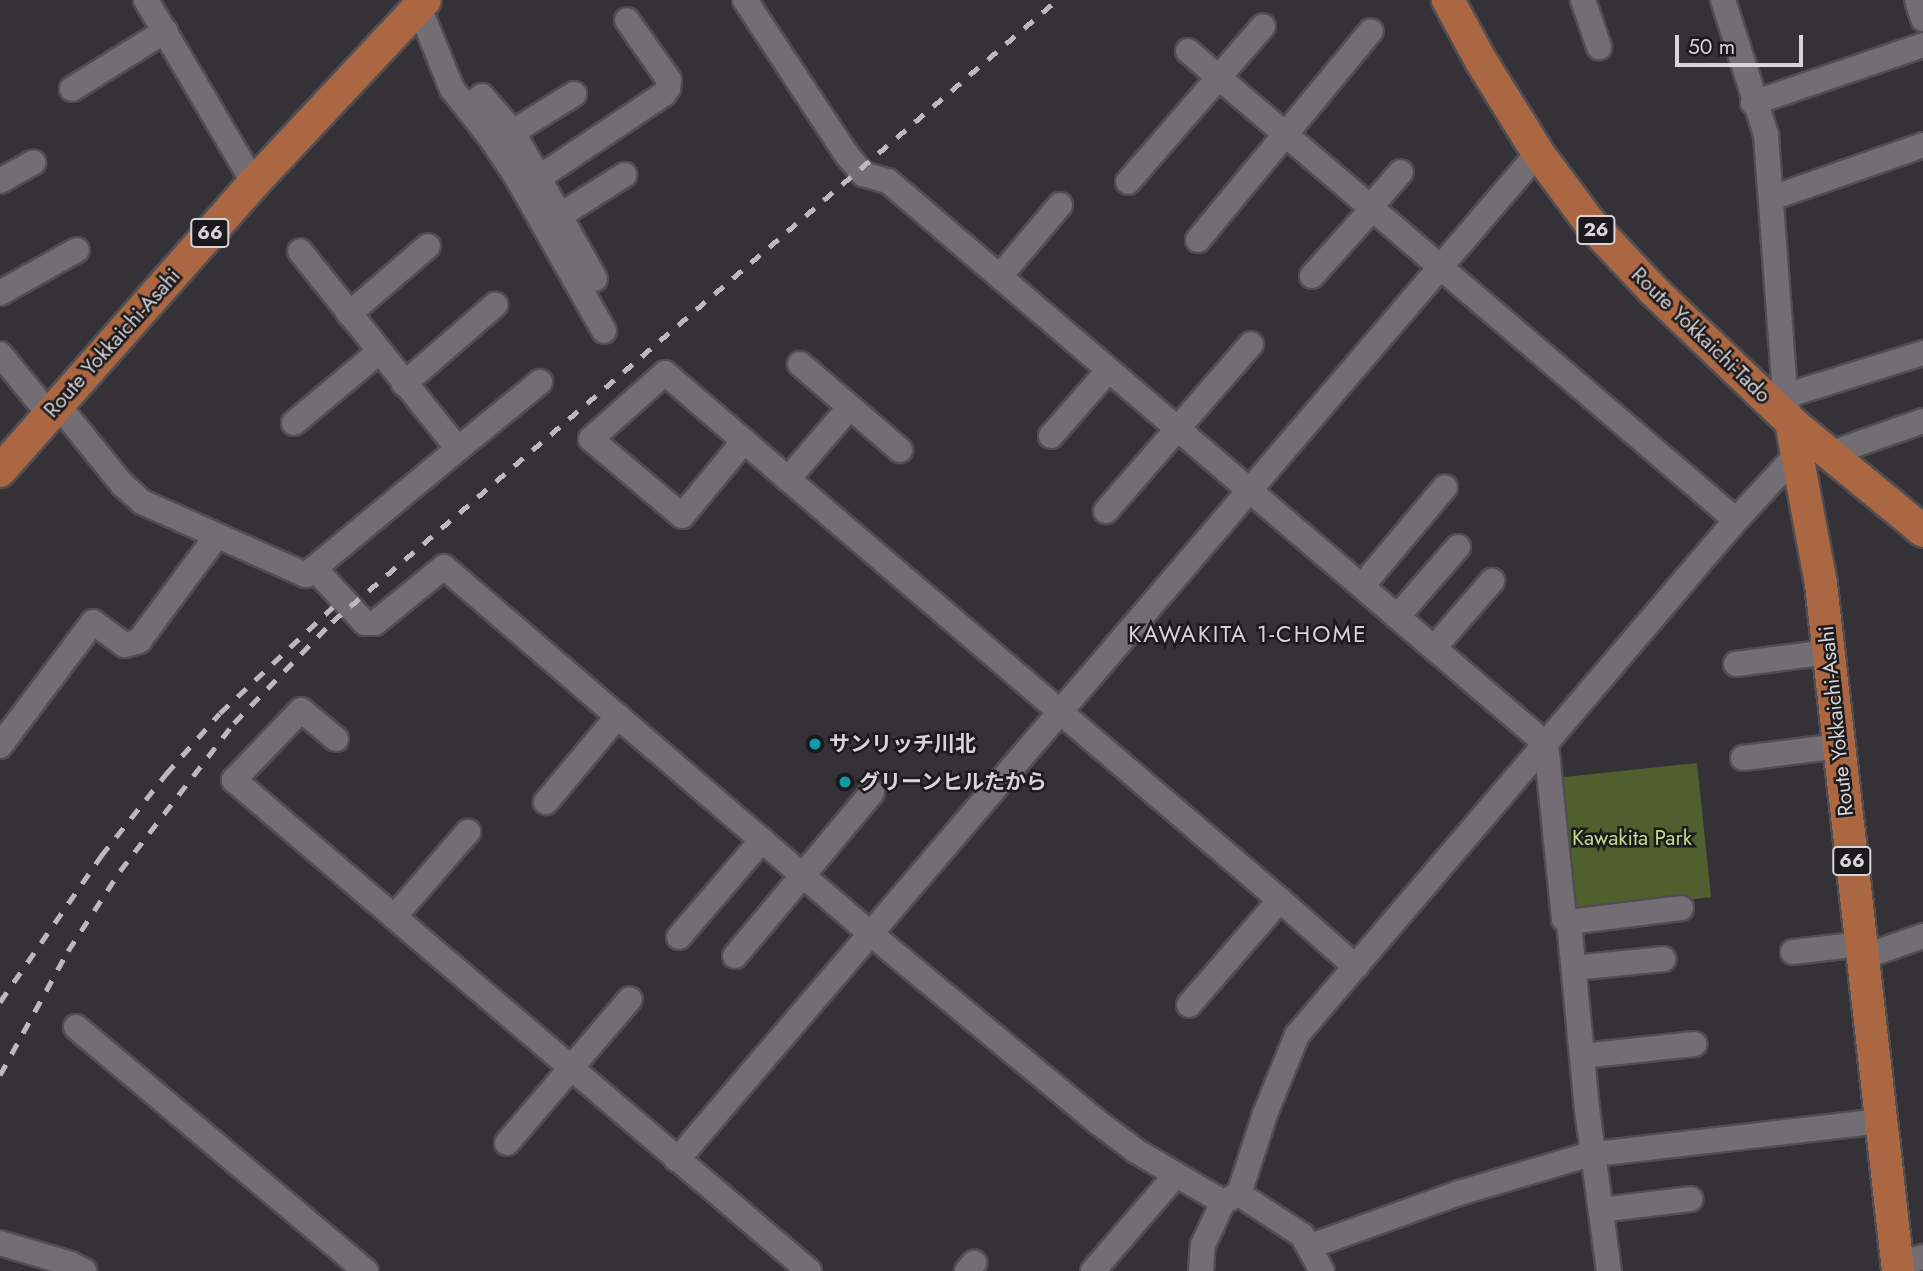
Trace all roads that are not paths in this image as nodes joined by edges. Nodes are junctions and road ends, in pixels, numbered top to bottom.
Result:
1 (146, 0) edge
2 (745, 0) edge
3 (1448, 0) edge
4 (1583, 0) edge
5 (1723, 0) edge
6 (1917, 0) edge
7 (422, 3) edge
8 (1923, 19) edge
9 (627, 20) dead end
10 (1263, 26) dead end
11 (164, 31) junction
12 (1371, 31) dead end
13 (1923, 45) edge
14 (1599, 47) dead end
15 (1188, 51) dead end
16 (1219, 77) junction
17 (72, 89) dead end
18 (574, 94) dead end
19 (1753, 103) junction
20 (472, 104) junction
21 (513, 132) junction
22 (1284, 133) junction
23 (1923, 145) edge
24 (1538, 153) junction
25 (33, 163) dead end
26 (1401, 172) dead end
27 (624, 175) dead end
28 (0, 181) edge
29 (1128, 182) dead end
30 (254, 183) junction
31 (543, 198) junction
32 (1772, 198) junction
33 (1060, 205) dead end
34 (1372, 207) junction
35 (1198, 240) dead end
36 (428, 246) dead end
37 (77, 250) dead end
38 (300, 251) dead end
39 (1438, 266) junction
40 (1000, 276) junction
41 (1312, 276) dead end
42 (595, 279) dead end
43 (0, 293) edge
44 (495, 305) dead end
45 (349, 314) junction
46 (604, 331) dead end
47 (1251, 344) dead end
48 (379, 352) junction
49 (1923, 353) edge
50 (0, 354) edge
51 (800, 364) dead end
52 (1108, 371) junction
53 (540, 382) dead end
54 (404, 384) junction
55 (850, 407) junction
56 (53, 409) junction
57 (1788, 409) junction
58 (1923, 421) edge
59 (294, 423) dead end
60 (1177, 429) junction
61 (1051, 436) dead end
62 (744, 441) junction
63 (458, 449) junction
64 (900, 450) dead end
65 (1798, 453) junction
66 (1829, 454) junction
67 (0, 471) edge
68 (788, 479) junction
69 (1445, 487) dead end
70 (1251, 491) junction
71 (1106, 511) dead end
72 (1736, 520) junction
73 (1923, 531) edge
74 (216, 537) junction
75 (1458, 547) dead end
76 (314, 568) junction
77 (1492, 581) dead end
78 (1362, 586) junction
79 (1397, 617) junction
80 (1434, 648) junction
81 (1828, 652) junction
82 (1736, 664) dead end
83 (1061, 712) junction
84 (618, 716) junction
85 (8, 721) edge
86 (336, 739) dead end
87 (1546, 744) junction
88 (0, 746) edge
89 (1839, 746) junction
90 (1743, 758) dead end
91 (872, 793) dead end
92 (546, 802) dead end
93 (468, 832) dead end
94 (762, 840) junction
95 (803, 876) junction
96 (1280, 900) junction
97 (1681, 908) dead end
98 (394, 917) junction
99 (1569, 922) junction
100 (871, 934) junction
101 (1923, 936) edge
102 (679, 937) dead end
103 (1862, 950) junction
104 (1793, 953) dead end
105 (735, 956) dead end
106 (1664, 959) dead end
107 (1356, 967) junction
108 (1574, 968) junction
109 (630, 999) dead end
110 (1189, 1006) dead end
111 (76, 1027) dead end
112 (1694, 1044) dead end
113 (1581, 1056) junction
114 (571, 1069) junction
115 (1882, 1121) junction
116 (507, 1143) dead end
117 (1595, 1156) junction
118 (677, 1160) junction
119 (1176, 1175) junction
120 (1231, 1198) junction
121 (1690, 1199) dead end
122 (1601, 1210) junction
123 (0, 1243) edge
124 (1311, 1247) junction
125 (1906, 1264) edge
126 (84, 1271) edge
127 (366, 1271) edge
128 (809, 1271) edge
129 (1093, 1271) edge
130 (1200, 1271) edge
131 (1322, 1271) edge
132 (1609, 1271) edge

1 - 11 street
2 - 40 street
3 - 24 main road, Route Yokkaichi-Tado / 26
4 - 14 street
5 - 19 street
6 - 8 street
7 - 20 street
7 - 30 main road, Route Yokkaichi-Asahi / 66
9 - 31 street
10 - 16 street
11 - 17 street
11 - 30 street
12 - 22 street
13 - 19 street
15 - 16 street
16 - 22 street
16 - 29 street
18 - 21 street
19 - 32 street
20 - 21 street
20 - 31 street
21 - 31 street
22 - 34 street
22 - 35 street
23 - 32 street
24 - 39 street
24 - 57 main road, Route Yokkaichi-Tado / 26
25 - 28 street
26 - 34 street
27 - 31 street
30 - 56 main road, Route Yokkaichi-Asahi / 66
31 - 42 street
31 - 46 street
32 - 57 street
33 - 40 street
34 - 39 street
34 - 41 street
36 - 45 street
37 - 43 street
38 - 45 street
39 - 70 street
39 - 72 street
40 - 52 street
44 - 54 street
45 - 48 street
47 - 60 street
48 - 54 street
48 - 59 street
49 - 57 street
50 - 56 street
51 - 55 street
52 - 60 street
52 - 61 street
53 - 63 street
54 - 63 street
55 - 64 street
55 - 68 street
56 - 67 main road, Route Yokkaichi-Asahi / 66
56 - 74 street
57 - 65 main road, Route Yokkaichi-Asahi / 66
57 - 66 main road, Route Yokkaichi-Tado / 26
58 - 66 street
60 - 70 street
60 - 71 street
62 - 62 street
62 - 68 street
63 - 76 street
65 - 72 street
65 - 81 main road, Route Yokkaichi-Asahi / 66
66 - 73 main road, Route Yokkaichi-Tado / 26
68 - 83 street
69 - 78 street
70 - 78 street
70 - 83 street
72 - 87 street
74 - 76 street
74 - 85 street
75 - 79 street
76 - 84 street
77 - 80 street
78 - 79 street
79 - 80 street
80 - 87 street
81 - 82 street
81 - 89 main road, Route Yokkaichi-Asahi / 66
83 - 96 street
83 - 100 street
84 - 92 street
84 - 94 street
85 - 88 street
86 - 98 street
87 - 99 street
87 - 107 street
89 - 90 street
89 - 103 main road, Route Yokkaichi-Asahi / 66
91 - 95 street
93 - 98 street
94 - 95 street
94 - 102 street
95 - 100 street
95 - 105 street
96 - 107 street
96 - 110 street
97 - 99 street
98 - 114 street
99 - 108 street
100 - 118 street
100 - 119 street
101 - 103 street
103 - 104 street
103 - 115 main road, Route Yokkaichi-Asahi / 66
106 - 108 street
107 - 120 street
108 - 113 street
109 - 114 street
111 - 127 street
112 - 113 street
113 - 117 street
114 - 116 street
114 - 118 street
115 - 117 street
115 - 125 main road, Route Yokkaichi-Asahi / 66
117 - 122 street
117 - 124 street
118 - 128 street
119 - 120 street
119 - 129 street
120 - 124 street
120 - 130 street
121 - 122 street
122 - 132 street
123 - 126 street
124 - 131 street

